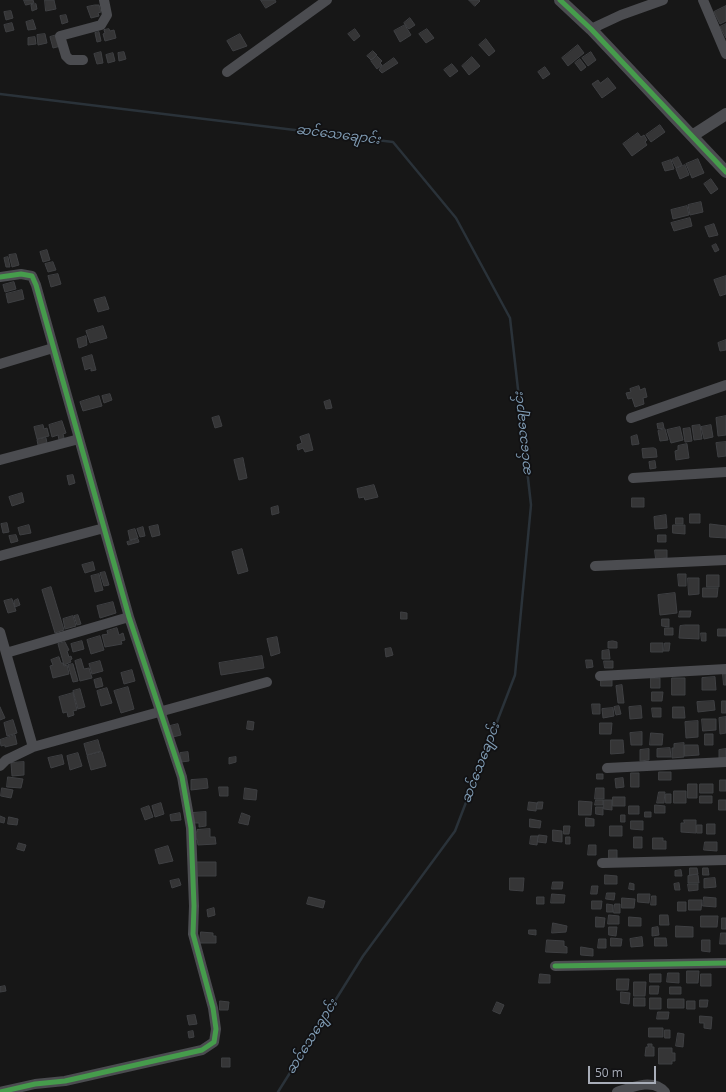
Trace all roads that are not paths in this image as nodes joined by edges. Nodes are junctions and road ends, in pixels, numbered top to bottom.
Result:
1 (104, 0) edge
2 (327, 0) edge
3 (560, 0) edge
4 (663, 0) edge
5 (703, 0) edge
6 (591, 29) junction
7 (726, 54) edge
8 (83, 60) dead end
9 (227, 72) dead end
10 (726, 114) edge
11 (692, 136) junction
12 (726, 172) edge
13 (0, 277) edge
14 (53, 348) junction
15 (0, 364) edge
16 (726, 385) edge
17 (631, 418) dead end
18 (79, 439) junction
19 (0, 460) edge
20 (726, 472) edge
21 (633, 478) dead end
22 (104, 528) junction
23 (0, 556) edge
24 (726, 560) edge
25 (595, 566) dead end
26 (129, 617) junction
27 (0, 632) edge
28 (6, 653) junction
29 (726, 669) edge
30 (600, 676) dead end
31 (267, 682) dead end
32 (161, 712) junction
33 (33, 747) junction
34 (726, 762) edge
35 (0, 766) edge
36 (607, 768) dead end
37 (726, 860) edge
38 (602, 863) dead end
39 (726, 963) edge
40 (555, 966) dead end
41 (0, 1092) edge
42 (617, 1092) edge
43 (665, 1092) edge

1 - 8 street
2 - 9 street
3 - 6 street
4 - 6 street
5 - 7 street
6 - 11 street
10 - 11 street
11 - 12 street
13 - 14 street
14 - 15 street
14 - 18 street
16 - 17 street
18 - 19 street
18 - 22 street
20 - 21 street
22 - 23 street
22 - 26 street
24 - 25 street
26 - 28 street
26 - 32 street
27 - 28 street
28 - 33 street
29 - 30 street
31 - 32 street
32 - 33 street
32 - 41 street
33 - 35 street
34 - 36 street
37 - 38 street
39 - 40 street
42 - 43 street

